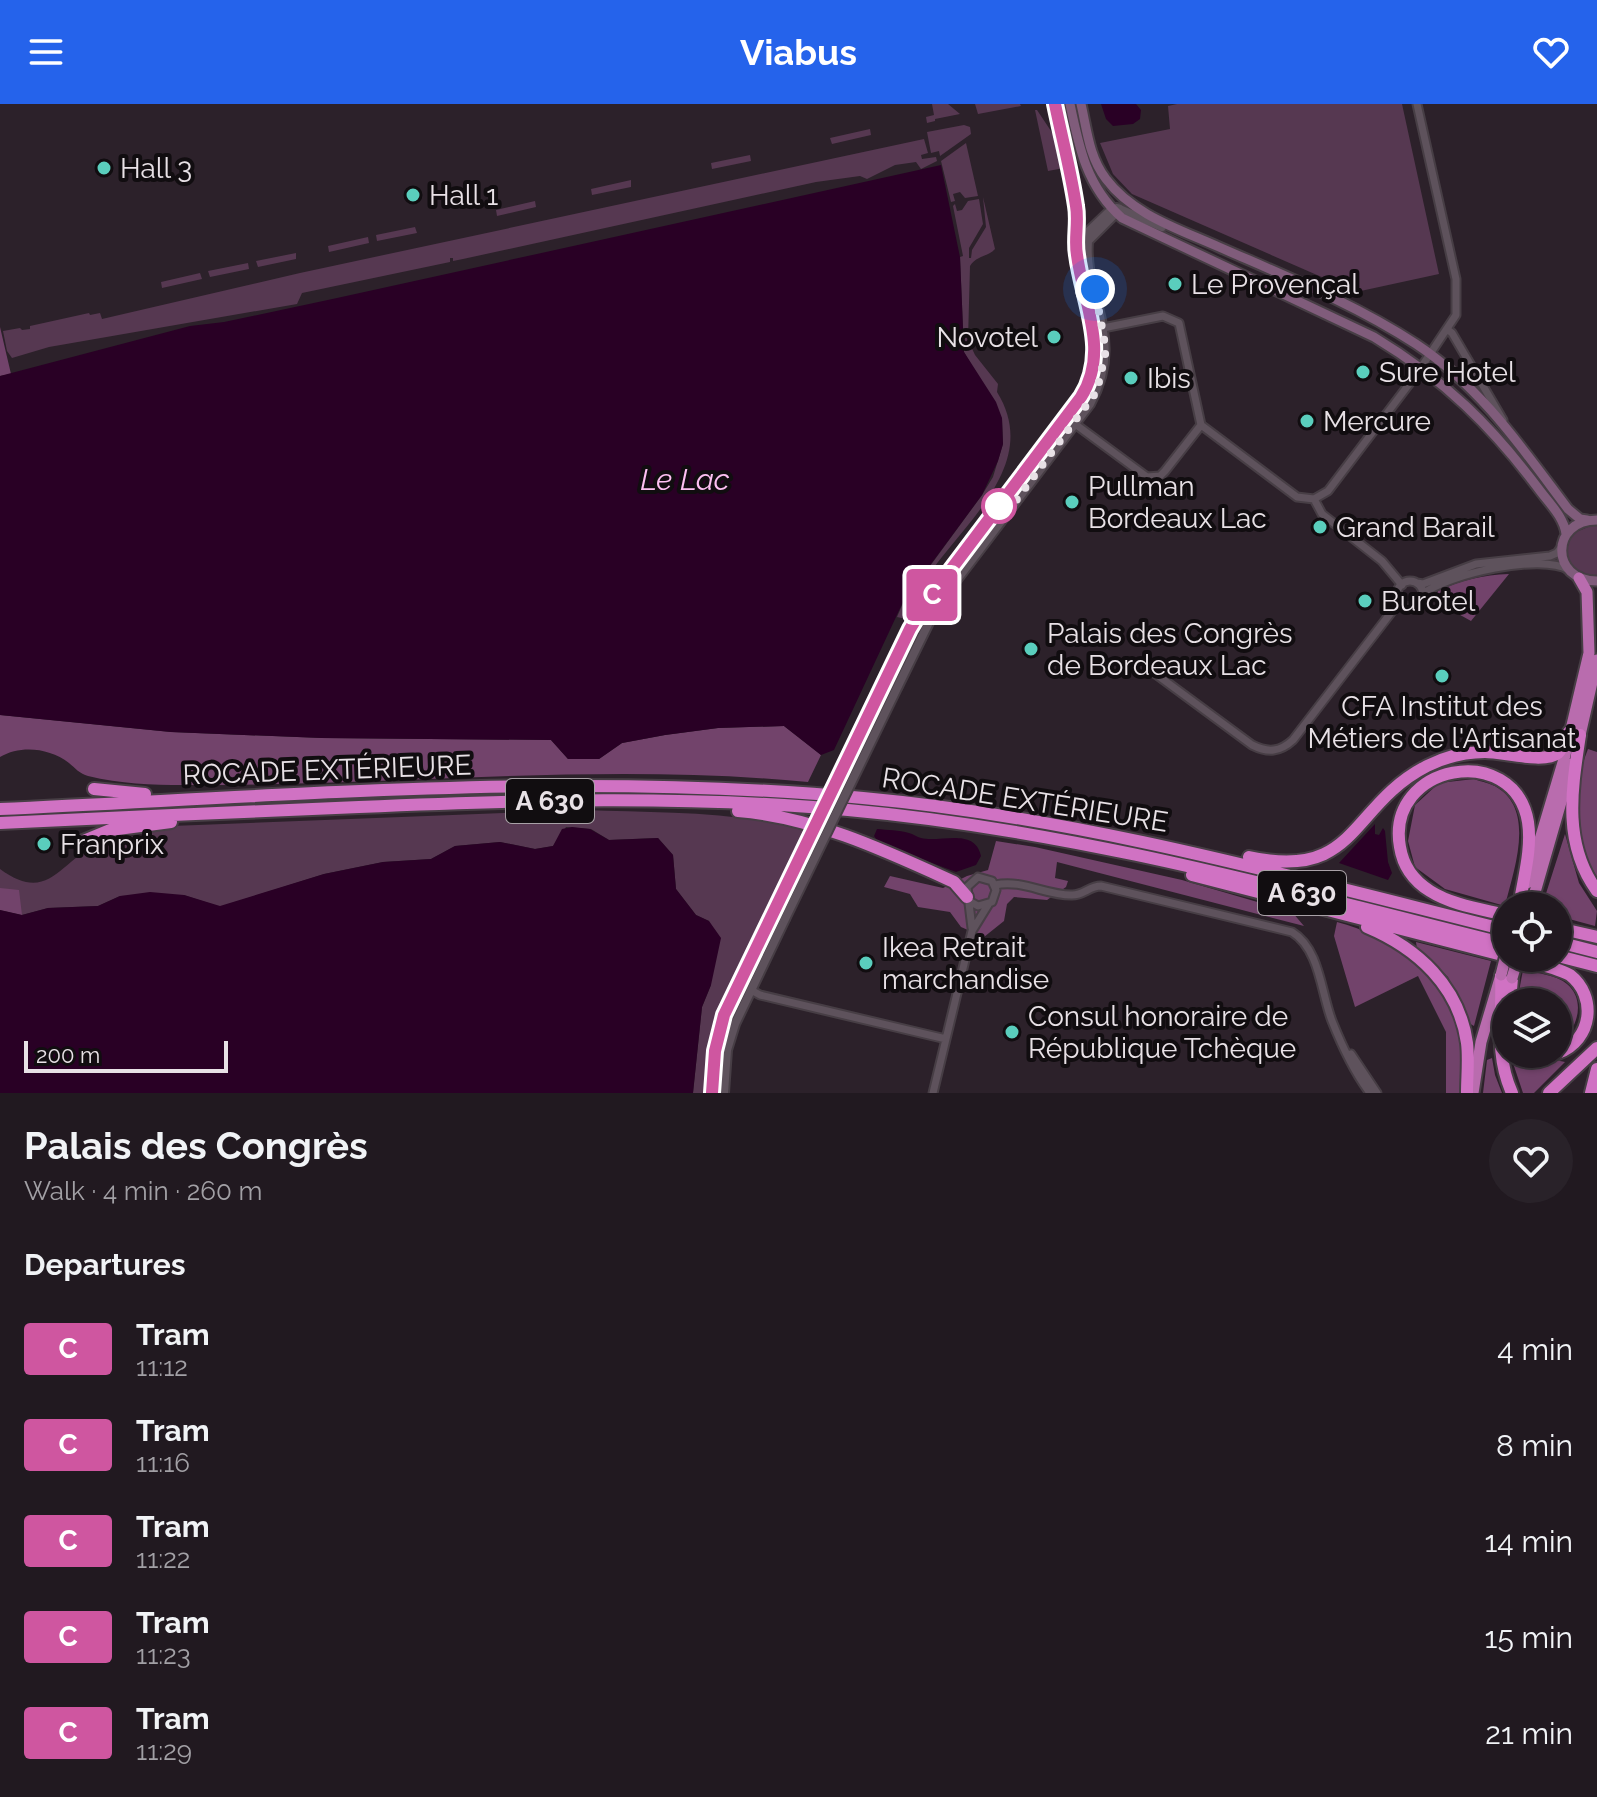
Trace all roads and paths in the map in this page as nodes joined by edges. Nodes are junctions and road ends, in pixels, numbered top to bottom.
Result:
1 (1070, 104) edge
2 (1081, 104) edge
3 (1417, 104) edge
4 (1119, 208) junction
5 (1103, 328) junction
6 (1448, 330) junction
7 (1430, 354) junction
8 (1421, 368) junction
9 (1075, 424) junction
10 (1505, 424) junction
11 (1201, 425) junction
12 (1314, 499) junction
13 (1592, 520) edge
14 (1566, 534) junction
15 (1562, 546) junction
16 (1569, 570) junction
17 (1579, 578) junction
18 (1597, 581) edge
19 (1417, 583) junction
20 (1402, 585) junction
21 (1423, 594) junction
22 (1400, 601) junction
23 (1597, 660) edge
24 (1153, 672) dead end
25 (1597, 686) edge
26 (1585, 718) junction
27 (1574, 733) junction
28 (94, 789) dead end
29 (179, 799) junction
30 (591, 800) junction
31 (0, 809) edge
32 (248, 812) junction
33 (0, 823) edge
34 (1099, 840) junction
35 (81, 842) dead end
36 (995, 885) junction
37 (1597, 891) edge
38 (1526, 892) edge
39 (1528, 892) edge
40 (1265, 894) junction
41 (968, 899) junction
42 (988, 905) junction
43 (1492, 911) edge
44 (1492, 926) edge
45 (972, 931) junction
46 (1572, 931) edge
47 (1597, 937) edge
48 (1492, 940) edge
49 (1572, 946) edge
50 (1492, 951) edge
51 (1597, 952) edge
52 (1572, 960) edge
53 (1597, 966) edge
54 (1507, 972) edge
55 (1509, 972) edge
56 (1562, 972) edge
57 (1507, 976) junction
58 (1508, 988) edge
59 (751, 990) junction
60 (946, 1039) junction
61 (1344, 1046) junction
62 (1572, 1046) edge
63 (1597, 1048) edge
64 (1597, 1069) edge
65 (724, 1093) edge
66 (933, 1093) edge
67 (1370, 1093) edge
68 (1377, 1093) edge
69 (1467, 1093) edge
70 (1473, 1093) edge
71 (1512, 1093) edge
72 (1518, 1093) edge
73 (1549, 1093) edge
74 (1591, 1093) edge

1 - 4 main road
2 - 4 main road
3 - 6 street
4 - 5 street
4 - 7 main road
4 - 8 main road
5 - 9 street
5 - 11 street
6 - 7 street
6 - 10 street
7 - 8 street
7 - 10 main road
8 - 12 street
8 - 14 main road
9 - 11 street
9 - 59 street, bridge
10 - 13 main road
11 - 12 street
12 - 20 street
13 - 14 main road
14 - 15 main road
15 - 16 main road
15 - 19 street
16 - 17 main road
16 - 21 street
17 - 18 main road
17 - 27 highway
19 - 20 street
19 - 21 street
20 - 22 street
21 - 22 street
22 - 24 street
23 - 26 highway
25 - 26 highway
26 - 27 highway
27 - 34 highway
27 - 37 highway
27 - 39 highway
28 - 29 highway
29 - 31 highway, ROCADE EXTÉRIEURE / A 630
29 - 34 highway, ROCADE EXTÉRIEURE / A 630
30 - 32 highway, A 630
30 - 34 highway, A 630
30 - 41 highway
32 - 33 highway, A 630
32 - 35 highway
34 - 40 highway
34 - 44 highway, ROCADE EXTÉRIEURE / A 630
34 - 48 highway, A 630
36 - 41 street
36 - 42 street
36 - 61 street
38 - 43 highway
40 - 50 highway
40 - 69 highway
41 - 42 street
41 - 45 street
42 - 45 street
45 - 60 street
46 - 47 highway
49 - 51 highway
52 - 53 highway
54 - 57 highway, bridge
55 - 57 highway, bridge
56 - 62 highway
57 - 58 highway
57 - 70 highway
57 - 71 highway
57 - 72 highway
59 - 60 street
59 - 65 street
60 - 66 street
61 - 67 street
61 - 68 street
63 - 73 highway
64 - 74 highway

